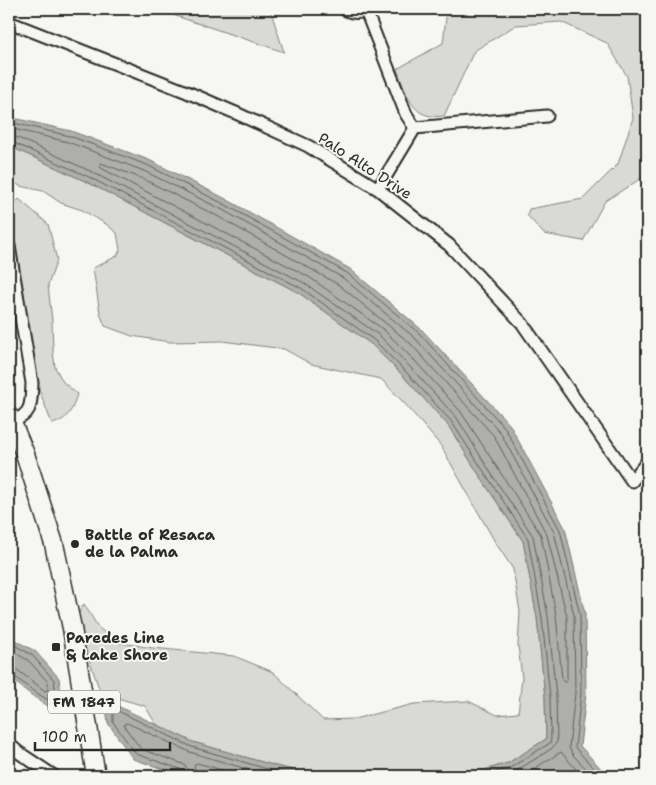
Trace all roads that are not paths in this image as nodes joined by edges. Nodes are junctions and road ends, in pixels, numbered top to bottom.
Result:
1 (344, 9) edge
2 (367, 10) edge
3 (9, 22) edge
4 (547, 116) dead end
5 (416, 128) junction
6 (378, 189) junction
7 (9, 246) edge
8 (10, 418) edge
9 (647, 462) edge
10 (9, 744) edge
11 (54, 776) edge
12 (96, 776) edge

1 - 2 street
2 - 5 street
3 - 6 street, Palo Alto Drive
4 - 5 street
5 - 6 street
6 - 9 street, Palo Alto Drive
7 - 8 street
8 - 12 main road, FM 1847
10 - 11 street

